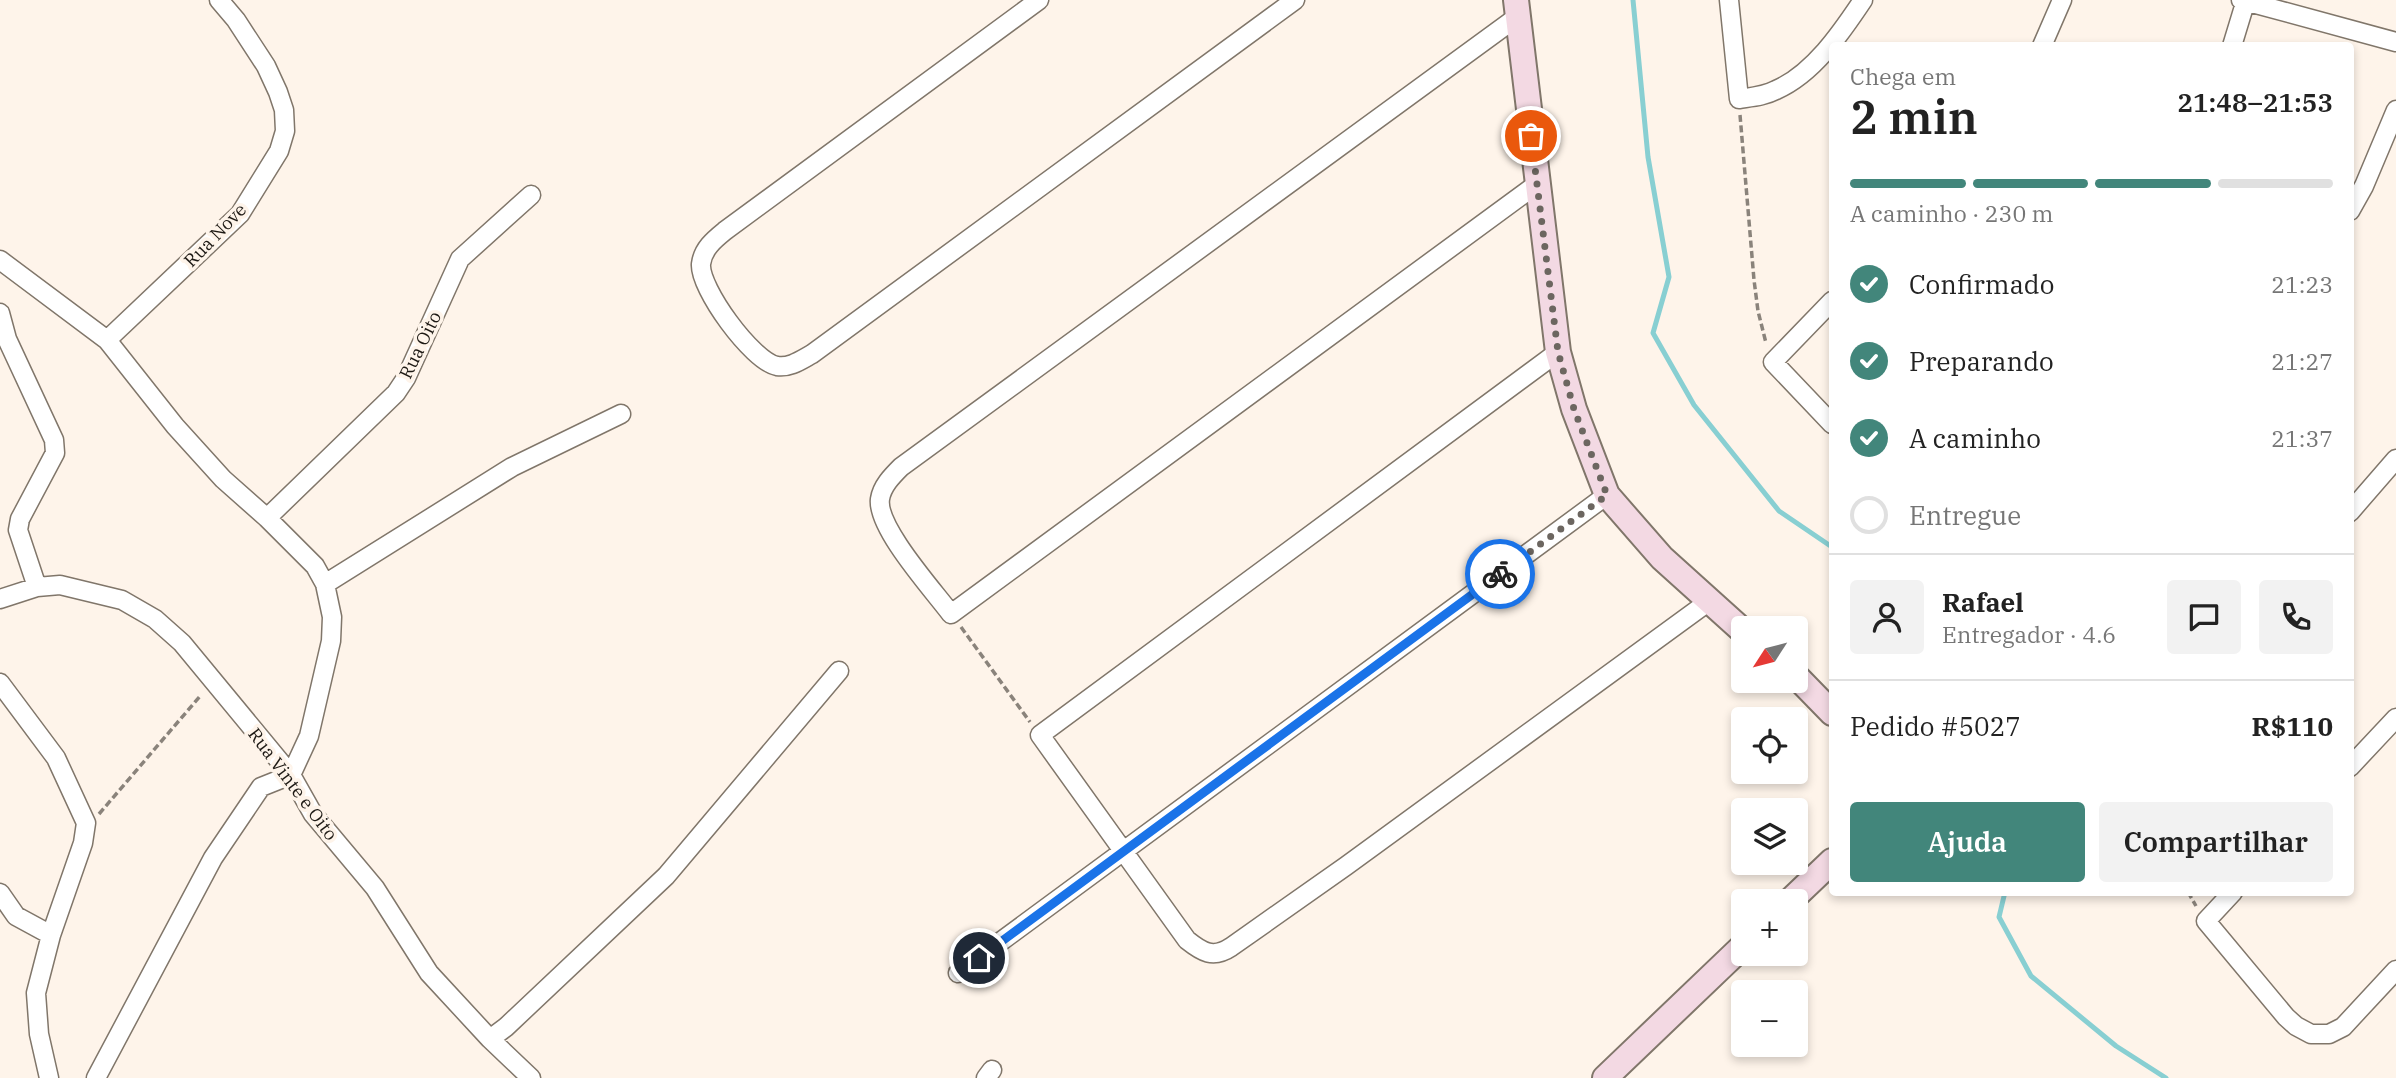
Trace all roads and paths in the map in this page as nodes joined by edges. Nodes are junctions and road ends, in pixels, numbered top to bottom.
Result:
1 (219, 0) edge
2 (1039, 0) edge
3 (1295, 0) edge
4 (1729, 0) edge
5 (1863, 0) edge
6 (2062, 0) edge
7 (2245, 0) edge
8 (1517, 9) edge
9 (1831, 42) edge
10 (2044, 42) edge
11 (2233, 42) edge
12 (2396, 42) edge
13 (1829, 45) edge
14 (1739, 99) junction
15 (2396, 110) edge
16 (1537, 184) junction
17 (531, 195) dead end
18 (2354, 204) edge
19 (0, 260) edge
20 (1829, 304) edge
21 (0, 313) edge
22 (107, 340) junction
23 (1558, 352) junction
24 (1773, 362) junction
25 (621, 414) dead end
26 (1829, 421) edge
27 (2396, 459) edge
28 (1607, 495) junction
29 (2354, 507) edge
30 (267, 518) junction
31 (325, 584) junction
32 (37, 587) junction
33 (0, 599) edge
34 (1709, 602) junction
35 (951, 614) junction
36 (1731, 621) edge
37 (839, 671) dead end
38 (213, 682) junction
39 (0, 683) edge
40 (1808, 688) edge
41 (1829, 710) edge
42 (2396, 718) edge
43 (1040, 735) junction
44 (2354, 763) edge
45 (291, 775) junction
46 (86, 829) junction
47 (1123, 851) junction
48 (1829, 864) edge
49 (1803, 889) edge
50 (0, 893) edge
51 (2229, 896) edge
52 (51, 935) junction
53 (1731, 957) edge
54 (2396, 970) edge
55 (958, 974) dead end
56 (490, 1039) junction
57 (49, 1078) edge
58 (96, 1078) edge
59 (531, 1078) edge
60 (1605, 1078) edge

1 - 22 street, Rua Nove
2 - 3 street
4 - 14 street
5 - 9 street
6 - 10 street
7 - 11 street
7 - 12 street
8 - 16 street
8 - 35 street
13 - 14 street
14 - 24 path
15 - 18 street
16 - 23 street
16 - 35 street
17 - 30 street, Rua Oito
19 - 22 street
20 - 24 street
21 - 32 street
22 - 30 street
23 - 28 street
23 - 43 street
24 - 26 street
25 - 31 street
27 - 29 street
28 - 34 street
28 - 47 street
30 - 31 street
31 - 45 street
32 - 33 street, Rua Vinte e Oito
32 - 38 street, Rua Vinte e Oito
34 - 36 street
34 - 47 street
35 - 43 path
37 - 56 street
38 - 45 street, Rua Vinte e Oito
38 - 46 path
39 - 46 street
40 - 41 street
42 - 44 street
43 - 47 street
45 - 56 street, Rua Vinte e Oito
45 - 58 street
46 - 52 street
47 - 55 street
48 - 49 street
50 - 52 street
51 - 54 street
52 - 57 street
53 - 60 street
56 - 59 street, Rua Vinte e Oito

